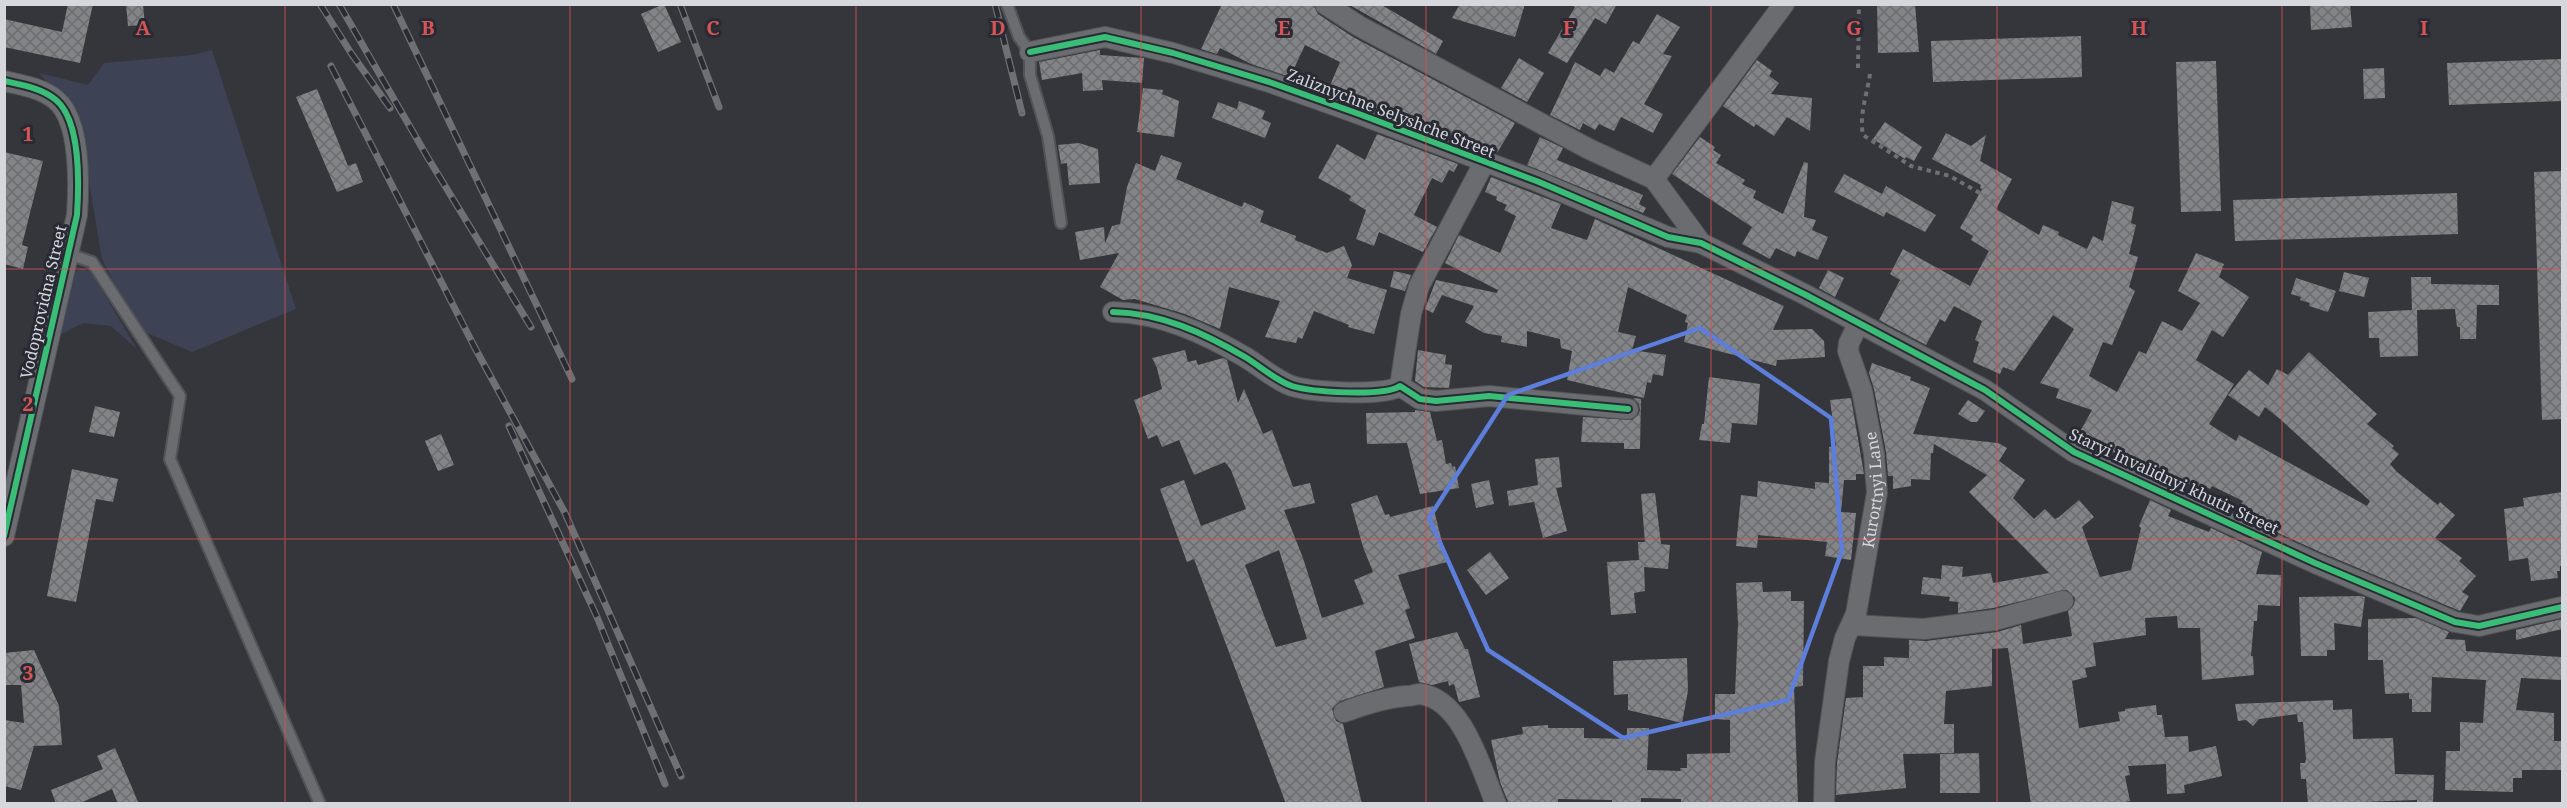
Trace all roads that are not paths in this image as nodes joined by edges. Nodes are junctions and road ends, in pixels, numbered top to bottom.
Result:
1 (1007, 4) edge
2 (1325, 4) edge
3 (1785, 4) edge
4 (1030, 52) junction
5 (4, 81) edge
6 (1484, 163) junction
7 (1654, 179) junction
8 (1060, 224) dead end
9 (1701, 243) junction
10 (68, 254) junction
11 (1113, 312) dead end
12 (1858, 324) junction
13 (1400, 386) junction
14 (1628, 409) dead end
15 (4, 536) edge
16 (2063, 601) dead end
17 (2562, 607) edge
18 (1853, 625) junction
19 (1344, 712) dead end
20 (320, 804) edge
21 (1496, 804) edge
22 (1824, 804) edge

1 - 4 lane
2 - 7 street
3 - 7 street
4 - 6 street, Zaliznychne Selyshche Street
4 - 8 lane
5 - 10 street, Vodoprovidna Street
6 - 9 street, Zaliznychne Selyshche Street
6 - 13 street, Zaliznychne Selyshche Street
7 - 9 street
9 - 12 street, Staryi Invalidnyi khutir Street
10 - 15 street, Vodoprovidna Street
10 - 20 lane
11 - 13 street
12 - 17 street, Staryi Invalidnyi khutir Street
12 - 18 street, Kurortnyi Lane
13 - 14 street
16 - 18 street
18 - 22 street, Kurortnyi Lane
19 - 21 street

